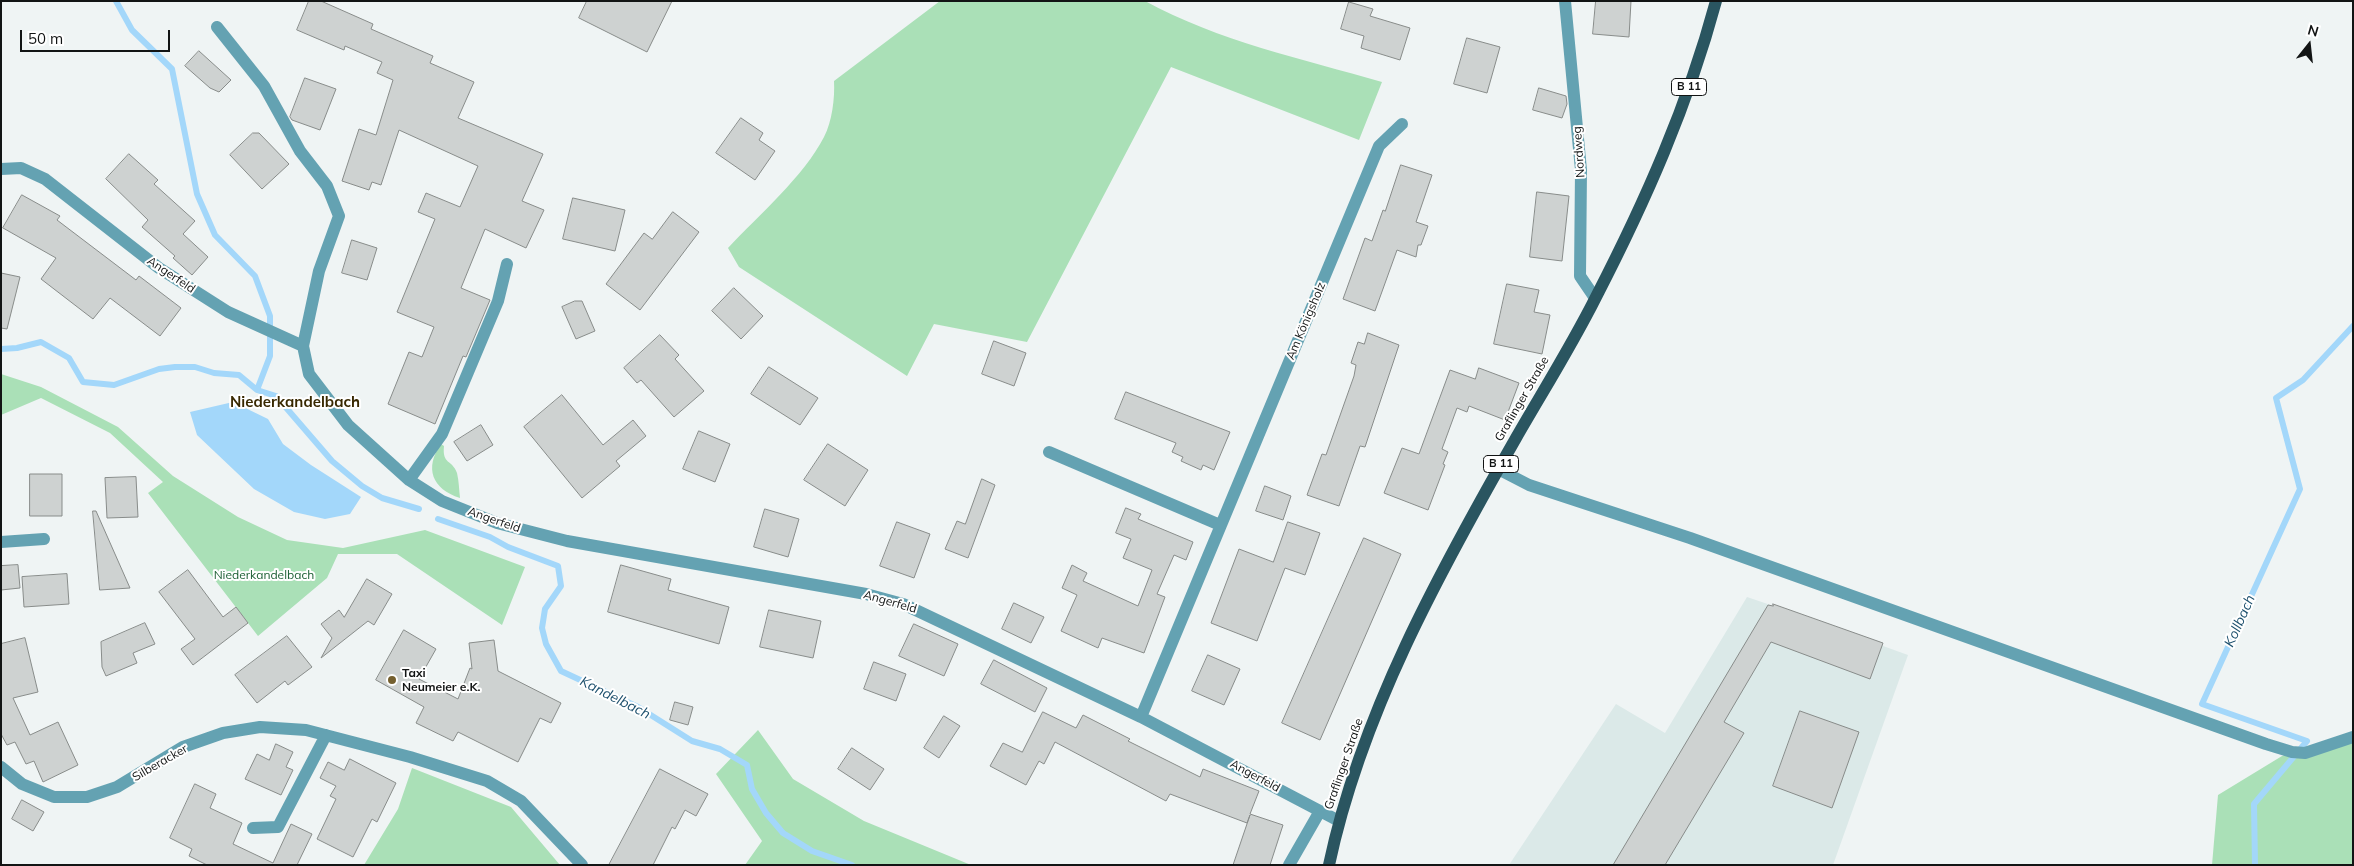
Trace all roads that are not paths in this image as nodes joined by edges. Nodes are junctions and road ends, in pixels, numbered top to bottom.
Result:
1 (1565, 1) edge
2 (1716, 1) edge
3 (217, 27) dead end
4 (1402, 124) dead end
5 (1, 169) edge
6 (507, 264) dead end
7 (1596, 298) junction
8 (303, 346) junction
9 (1049, 452) dead end
10 (1498, 469) junction
11 (409, 480) junction
12 (1220, 525) junction
13 (44, 538) dead end
14 (1, 542) edge
15 (1141, 717) junction
16 (326, 736) junction
17 (2353, 737) edge
18 (1, 767) edge
19 (1320, 810) junction
20 (1339, 821) junction
21 (253, 828) dead end
22 (582, 865) edge
23 (1290, 865) edge
24 (1329, 865) edge

1 - 7 street, Nordweg
2 - 7 main road, Graflinger Straße / B 11
3 - 8 street
4 - 12 street, Am Königsholz
5 - 8 street, Angerfeld
6 - 11 street
7 - 10 main road, Graflinger Straße / B 11
8 - 11 street, Angerfeld
9 - 12 street
10 - 17 street
10 - 20 main road, Graflinger Straße / B 11
11 - 15 street, Angerfeld
12 - 15 street, Am Königsholz
13 - 14 street
15 - 19 street, Angerfeld
16 - 18 street, Silberacker
16 - 21 street
16 - 22 street, Silberacker
19 - 20 street, Angerfeld
19 - 23 street
20 - 24 main road, Graflinger Straße / B 11

